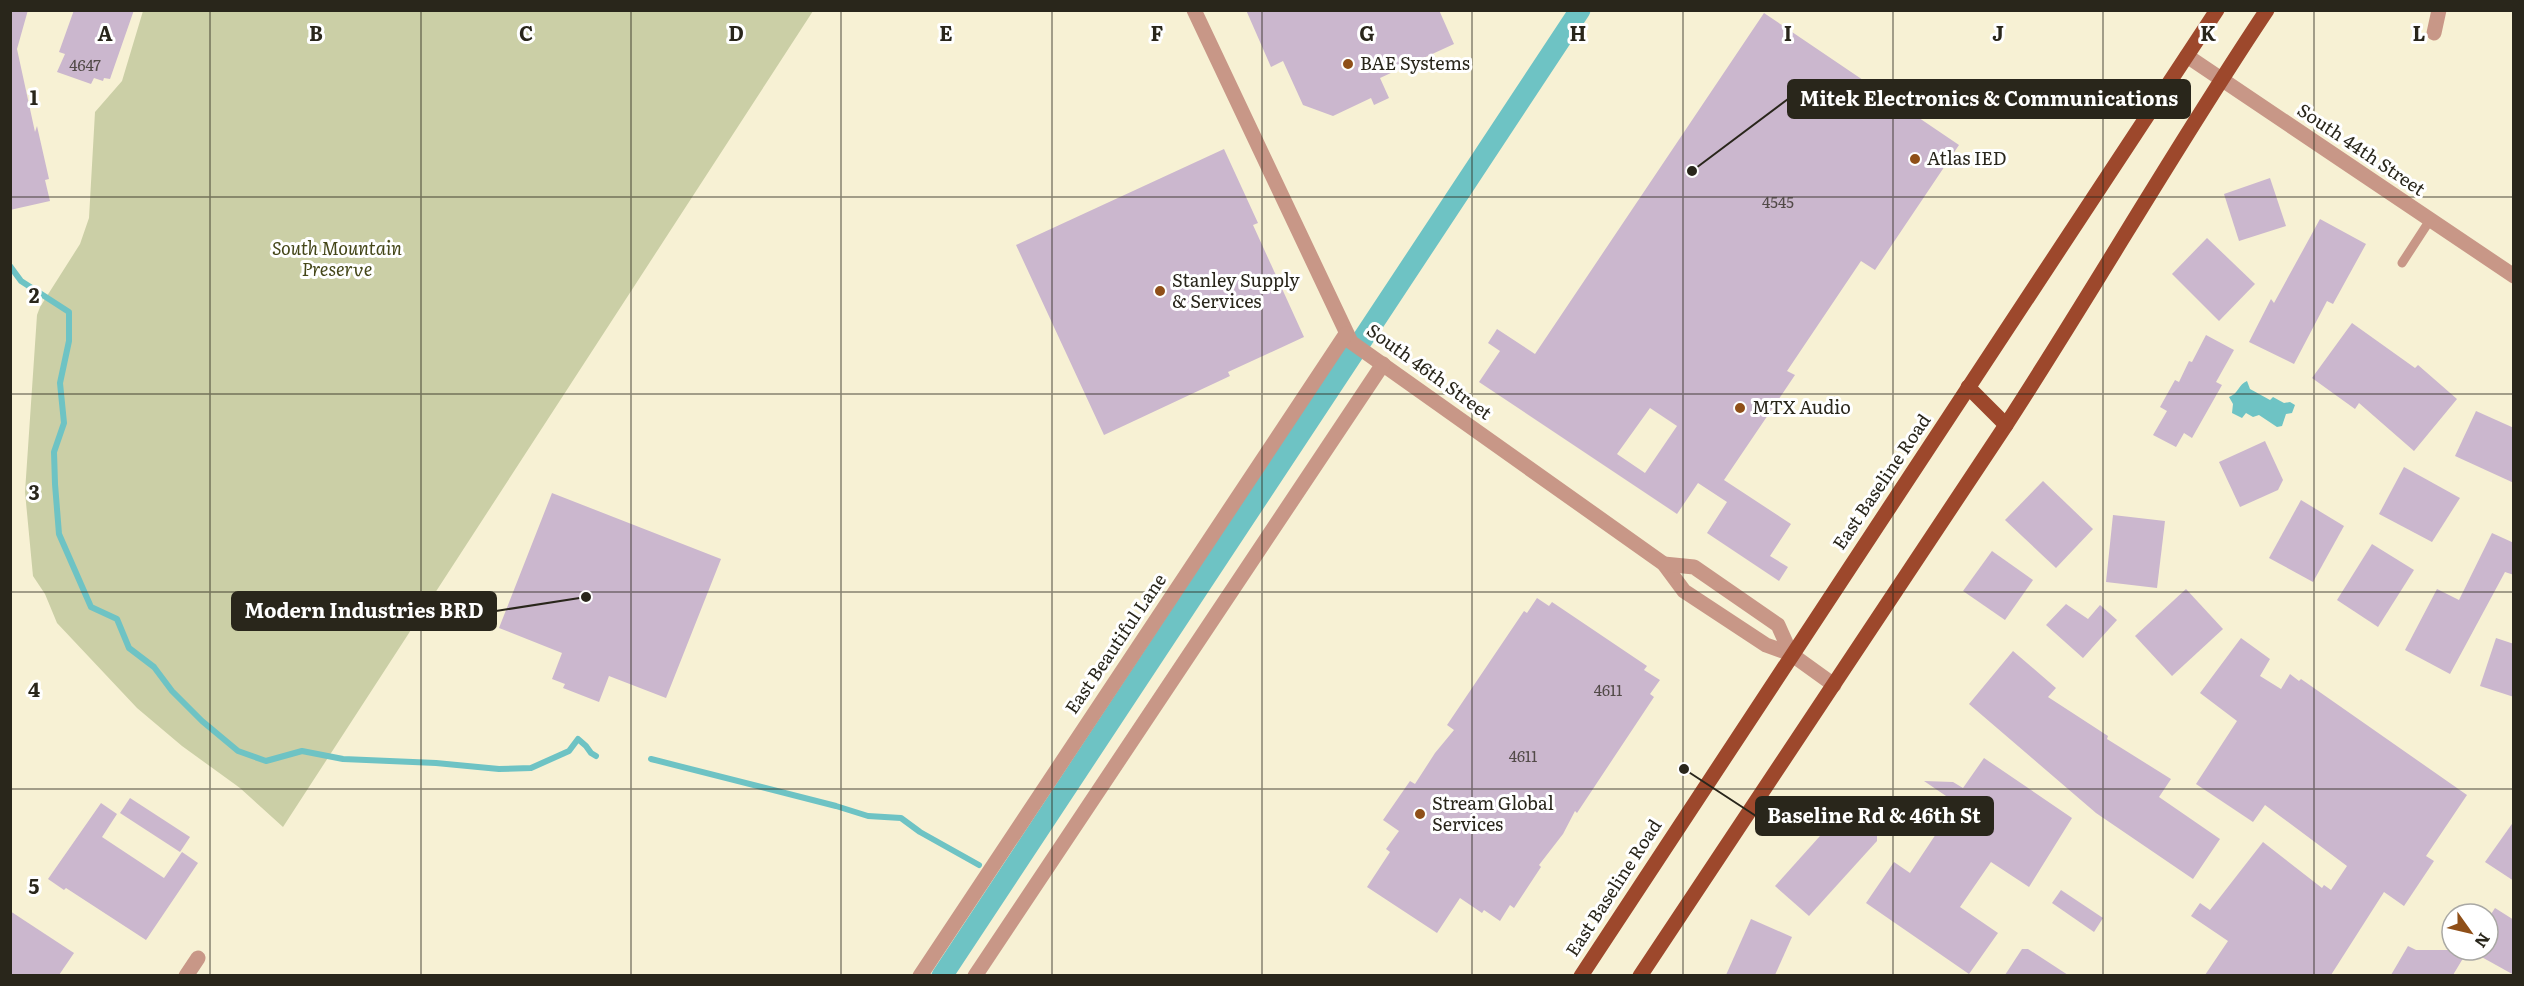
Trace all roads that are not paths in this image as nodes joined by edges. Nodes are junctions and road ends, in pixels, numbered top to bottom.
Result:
1 (1194, 10) edge
2 (2217, 10) edge
3 (2266, 10) edge
4 (2439, 10) edge
5 (2434, 33) dead end
6 (2187, 56) junction
7 (2221, 80) junction
8 (2430, 220) junction
9 (2402, 263) dead end
10 (2514, 276) edge
11 (1349, 338) junction
12 (1383, 364) junction
13 (1968, 387) junction
14 (2006, 425) junction
15 (1664, 564) junction
16 (1791, 654) junction
17 (1834, 685) junction
18 (198, 958) dead end
19 (186, 975) edge
20 (920, 975) edge
21 (975, 975) edge
22 (1581, 975) edge
23 (1640, 975) edge

1 - 11 street, South 46th Street
2 - 6 main road, East Baseline Road
3 - 7 main road
4 - 5 street
6 - 7 street, South 44th Street
6 - 13 main road, East Baseline Road
7 - 8 street, South 44th Street
7 - 14 main road
8 - 9 lane
8 - 10 street, South 44th Street
11 - 12 street, South 46th Street
11 - 20 street, East Beautiful Lane
12 - 15 street, South 46th Street
12 - 21 street
13 - 14 main road
13 - 16 main road, East Baseline Road
14 - 17 main road
15 - 16 street, South 46th Street
15 - 16 street, South 46th Street
16 - 17 street, South 46th Street
16 - 22 main road, East Baseline Road
17 - 23 main road
18 - 19 street

